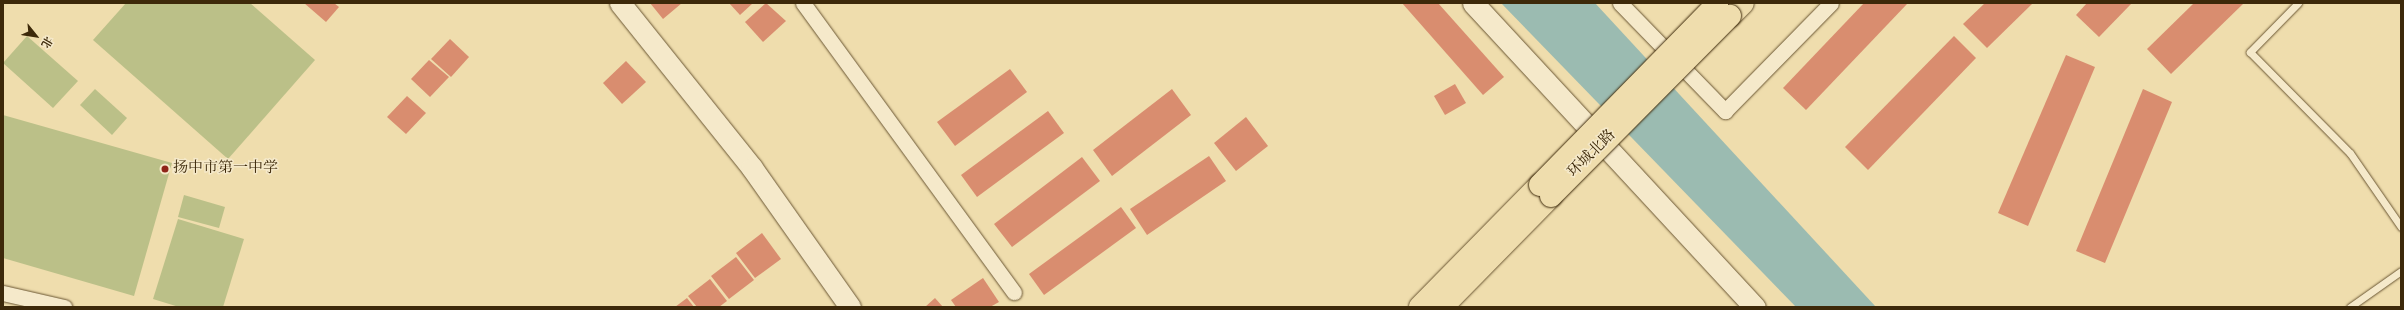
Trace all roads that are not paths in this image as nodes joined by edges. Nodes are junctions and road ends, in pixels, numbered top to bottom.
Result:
1 (620, 3) edge
2 (803, 3) edge
3 (1473, 3) edge
4 (1620, 3) edge
5 (1831, 3) edge
6 (2298, 3) edge
7 (1727, 7) edge
8 (1545, 191) junction
9 (2401, 227) edge
10 (2401, 272) edge
11 (1014, 292) dead end
12 (3, 293) edge
13 (64, 307) edge
14 (850, 307) edge
15 (1420, 307) edge
16 (1442, 307) edge
17 (1755, 307) edge
18 (2350, 307) edge

1 - 14 street
2 - 11 street
3 - 17 street
4 - 5 street
6 - 9 lane
7 - 8 main road, 环城北路, bridge
8 - 15 main road, 环城北路
8 - 16 main road, 环城北路
10 - 18 lane
12 - 13 street

